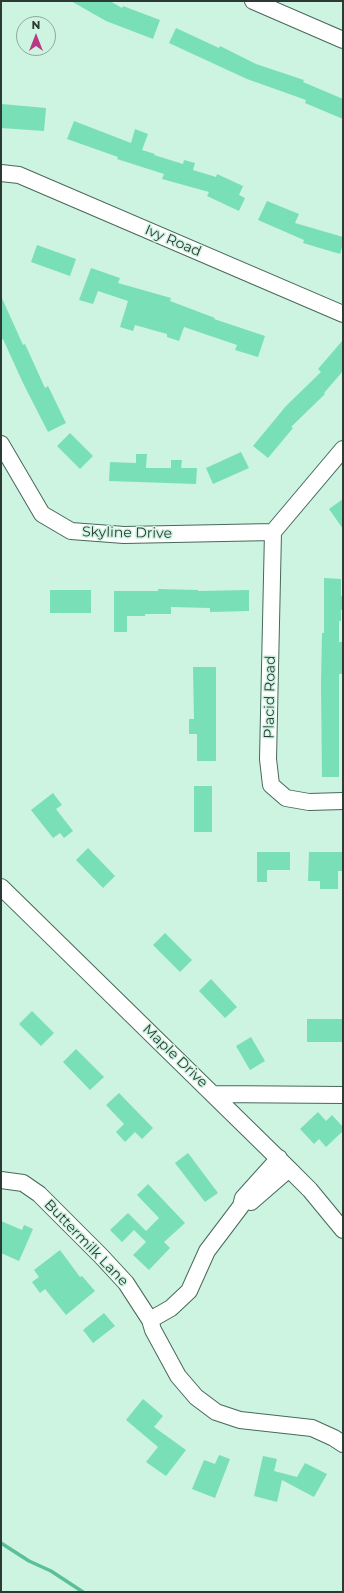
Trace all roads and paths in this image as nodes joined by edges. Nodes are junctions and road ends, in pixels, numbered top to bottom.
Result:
1 (254, 1) edge
2 (343, 40) edge
3 (1, 173) edge
4 (343, 314) edge
5 (1, 444) edge
6 (343, 449) edge
7 (273, 532) junction
8 (343, 801) edge
9 (1, 888) edge
10 (213, 1094) junction
11 (343, 1095) edge
12 (284, 1163) junction
13 (1, 1180) edge
14 (343, 1230) edge
15 (150, 1320) junction
16 (343, 1444) edge

1 - 2 street
3 - 4 street, Ivy Road
5 - 7 street, Skyline Drive
6 - 7 street
7 - 8 street, Placid Road
9 - 10 street, Maple Drive
10 - 11 street
10 - 12 street, Maple Drive
12 - 14 street, Maple Drive
12 - 15 street
13 - 15 street, Buttermilk Lane
15 - 16 street, Buttermilk Lane

